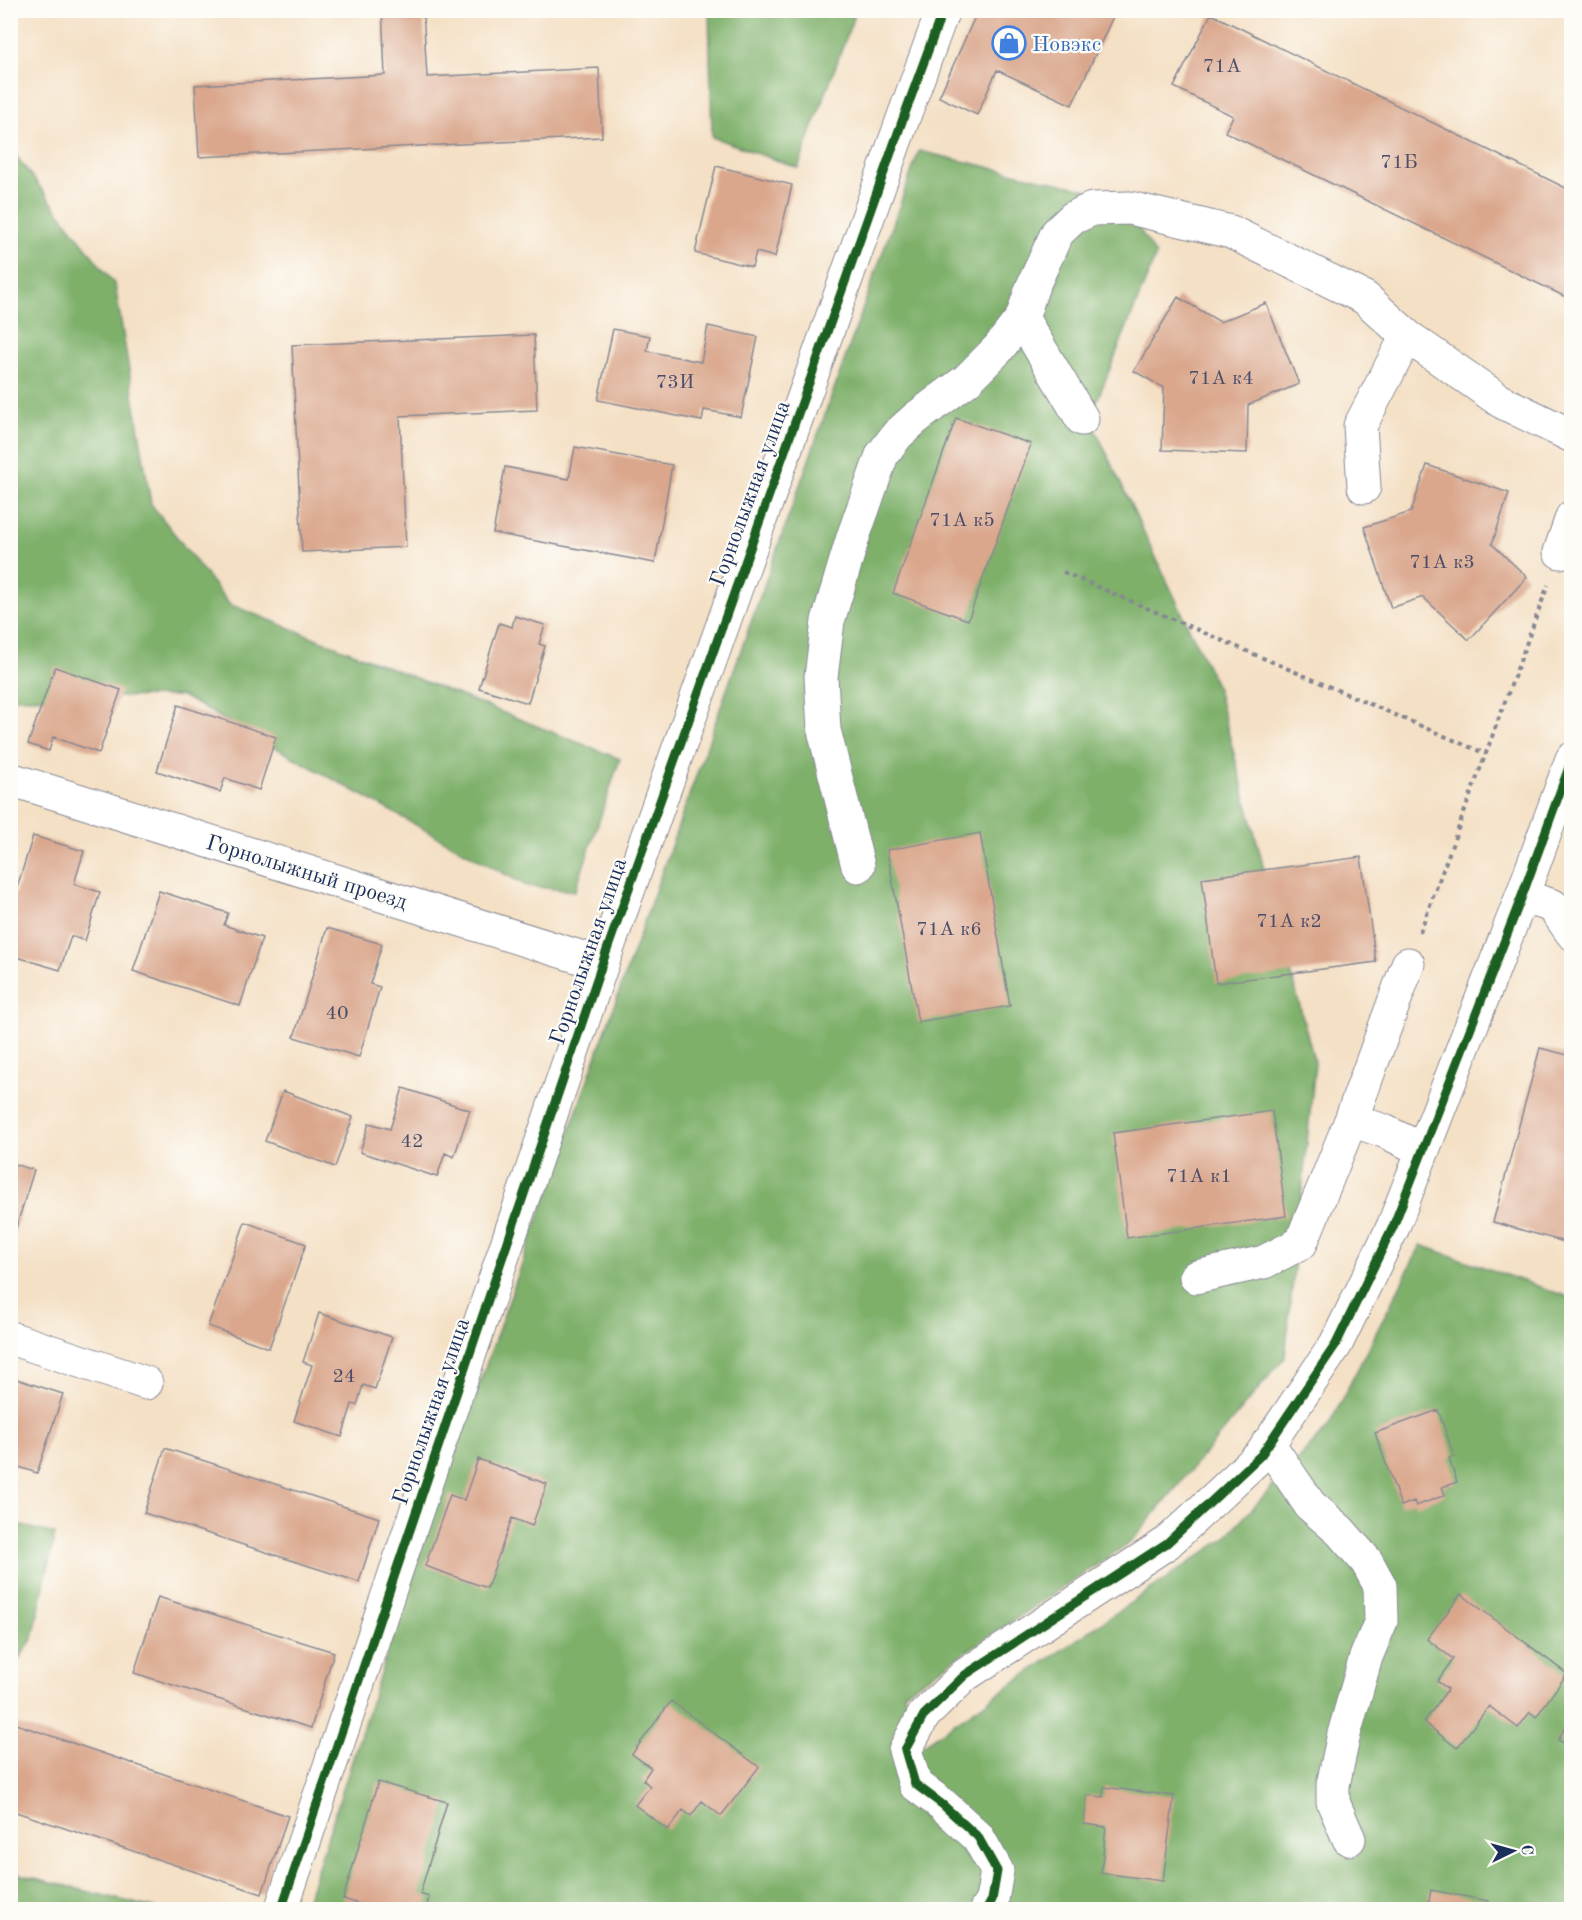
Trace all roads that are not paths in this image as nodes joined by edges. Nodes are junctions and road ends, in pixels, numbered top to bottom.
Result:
1 (943, 10) edge
2 (1022, 318) junction
3 (1407, 336) junction
4 (1082, 418) dead end
5 (1572, 436) edge
6 (1364, 487) dead end
7 (1572, 517) edge
8 (1560, 552) road end
9 (1572, 759) edge
10 (10, 779) edge
11 (858, 866) dead end
12 (1522, 896) junction
13 (1572, 933) edge
14 (602, 964) junction
15 (1408, 964) road end
16 (1351, 1120) junction
17 (1423, 1150) junction
18 (1196, 1277) dead end
19 (10, 1338) edge
20 (146, 1383) dead end
21 (1268, 1443) junction
22 (1349, 1839) dead end
23 (281, 1910) edge
24 (986, 1910) edge

1 - 14 street, Горнолыжная улица
2 - 3 street
2 - 4 street
2 - 11 street
3 - 5 street
3 - 6 street
7 - 8 street
9 - 12 street
10 - 14 street, Горнолыжный проезд
12 - 13 street
12 - 17 street
14 - 23 street, Горнолыжная улица
15 - 16 street
16 - 17 street
16 - 18 street
17 - 21 street
19 - 20 street
21 - 22 street
21 - 24 street

